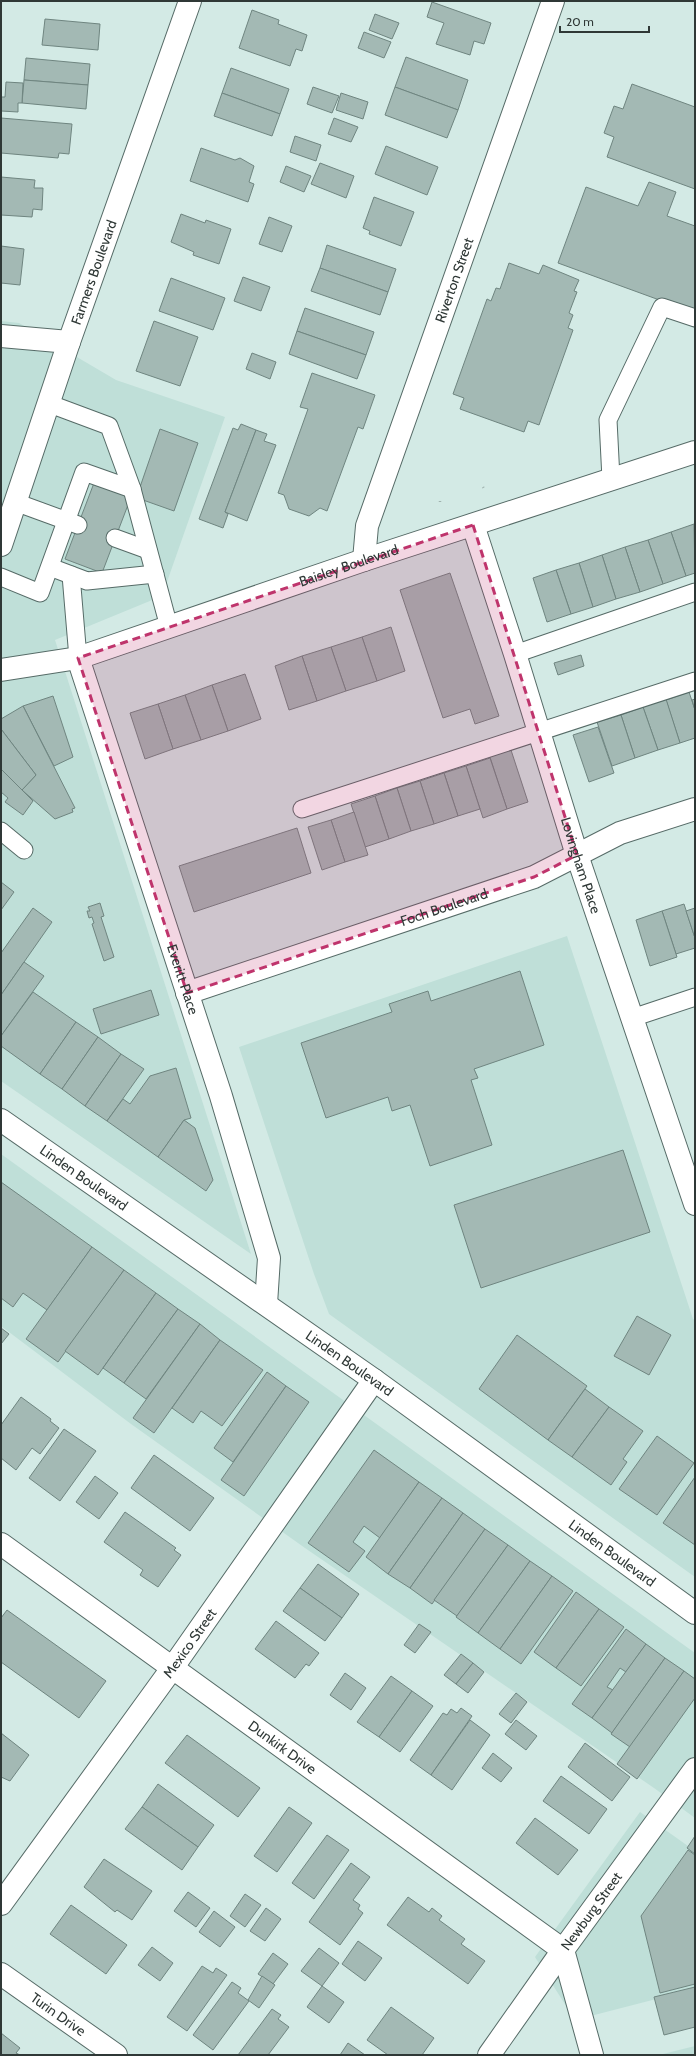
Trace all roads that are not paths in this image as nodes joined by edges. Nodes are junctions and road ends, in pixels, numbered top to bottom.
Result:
1 (190, 1) edge
2 (553, 1) edge
3 (695, 318) edge
4 (1, 336) edge
5 (69, 342) junction
6 (50, 404) junction
7 (695, 452) edge
8 (611, 479) junction
9 (132, 489) junction
10 (15, 502) junction
11 (72, 523) junction
12 (472, 525) junction
13 (115, 538) dead end
14 (1, 545) edge
15 (148, 550) junction
16 (364, 560) junction
17 (50, 567) junction
18 (155, 574) junction
19 (71, 575) junction
20 (1, 578) edge
21 (695, 592) edge
22 (169, 627) junction
23 (515, 654) junction
24 (78, 658) junction
25 (1, 670) edge
26 (695, 680) edge
27 (539, 731) junction
28 (302, 808) dead end
29 (695, 809) edge
30 (1, 831) edge
31 (24, 850) dead end
32 (578, 855) junction
33 (187, 993) junction
34 (695, 997) edge
35 (632, 1018) junction
36 (1, 1120) edge
37 (695, 1204) edge
38 (266, 1304) junction
39 (374, 1380) junction
40 (1, 1544) edge
41 (695, 1613) edge
42 (173, 1667) junction
43 (695, 1769) edge
44 (1, 1904) edge
45 (563, 1950) junction
46 (1, 1974) edge
47 (116, 2055) edge
48 (489, 2055) edge
49 (592, 2055) edge

1 - 5 street, Farmers Boulevard
2 - 16 street, Riverton Street
3 - 8 lane
4 - 5 street
5 - 6 street, Farmers Boulevard
6 - 9 lane
6 - 10 street, Farmers Boulevard
7 - 8 street, Baisley Boulevard
8 - 12 street, Baisley Boulevard
9 - 11 lane
9 - 15 lane
10 - 11 lane
10 - 14 street, Farmers Boulevard
11 - 17 lane
12 - 16 street, Baisley Boulevard
12 - 23 street, Lovingham Place
13 - 15 lane
15 - 18 lane
16 - 22 street, Baisley Boulevard
17 - 19 lane
17 - 20 lane
18 - 19 lane
18 - 22 lane
19 - 24 lane
21 - 23 lane
22 - 24 street, Baisley Boulevard
23 - 27 street, Lovingham Place
24 - 25 street, Baisley Boulevard
24 - 33 street, Everitt Place
26 - 27 lane
27 - 28 lane
27 - 32 street, Lovingham Place
29 - 32 street, Foch Boulevard
30 - 31 lane
32 - 33 street, Foch Boulevard
32 - 35 street, Lovingham Place
33 - 38 street, Everitt Place
34 - 35 lane
35 - 37 street, Lovingham Place
36 - 38 street, Linden Boulevard
38 - 39 street, Linden Boulevard
39 - 41 street, Linden Boulevard
39 - 42 street, Mexico Street
40 - 42 street, Dunkirk Drive
42 - 44 street, Mexico Street
42 - 45 street, Dunkirk Drive
43 - 45 street, Newburg Street
45 - 48 street, Newburg Street
45 - 49 street
46 - 47 street, Turin Drive

